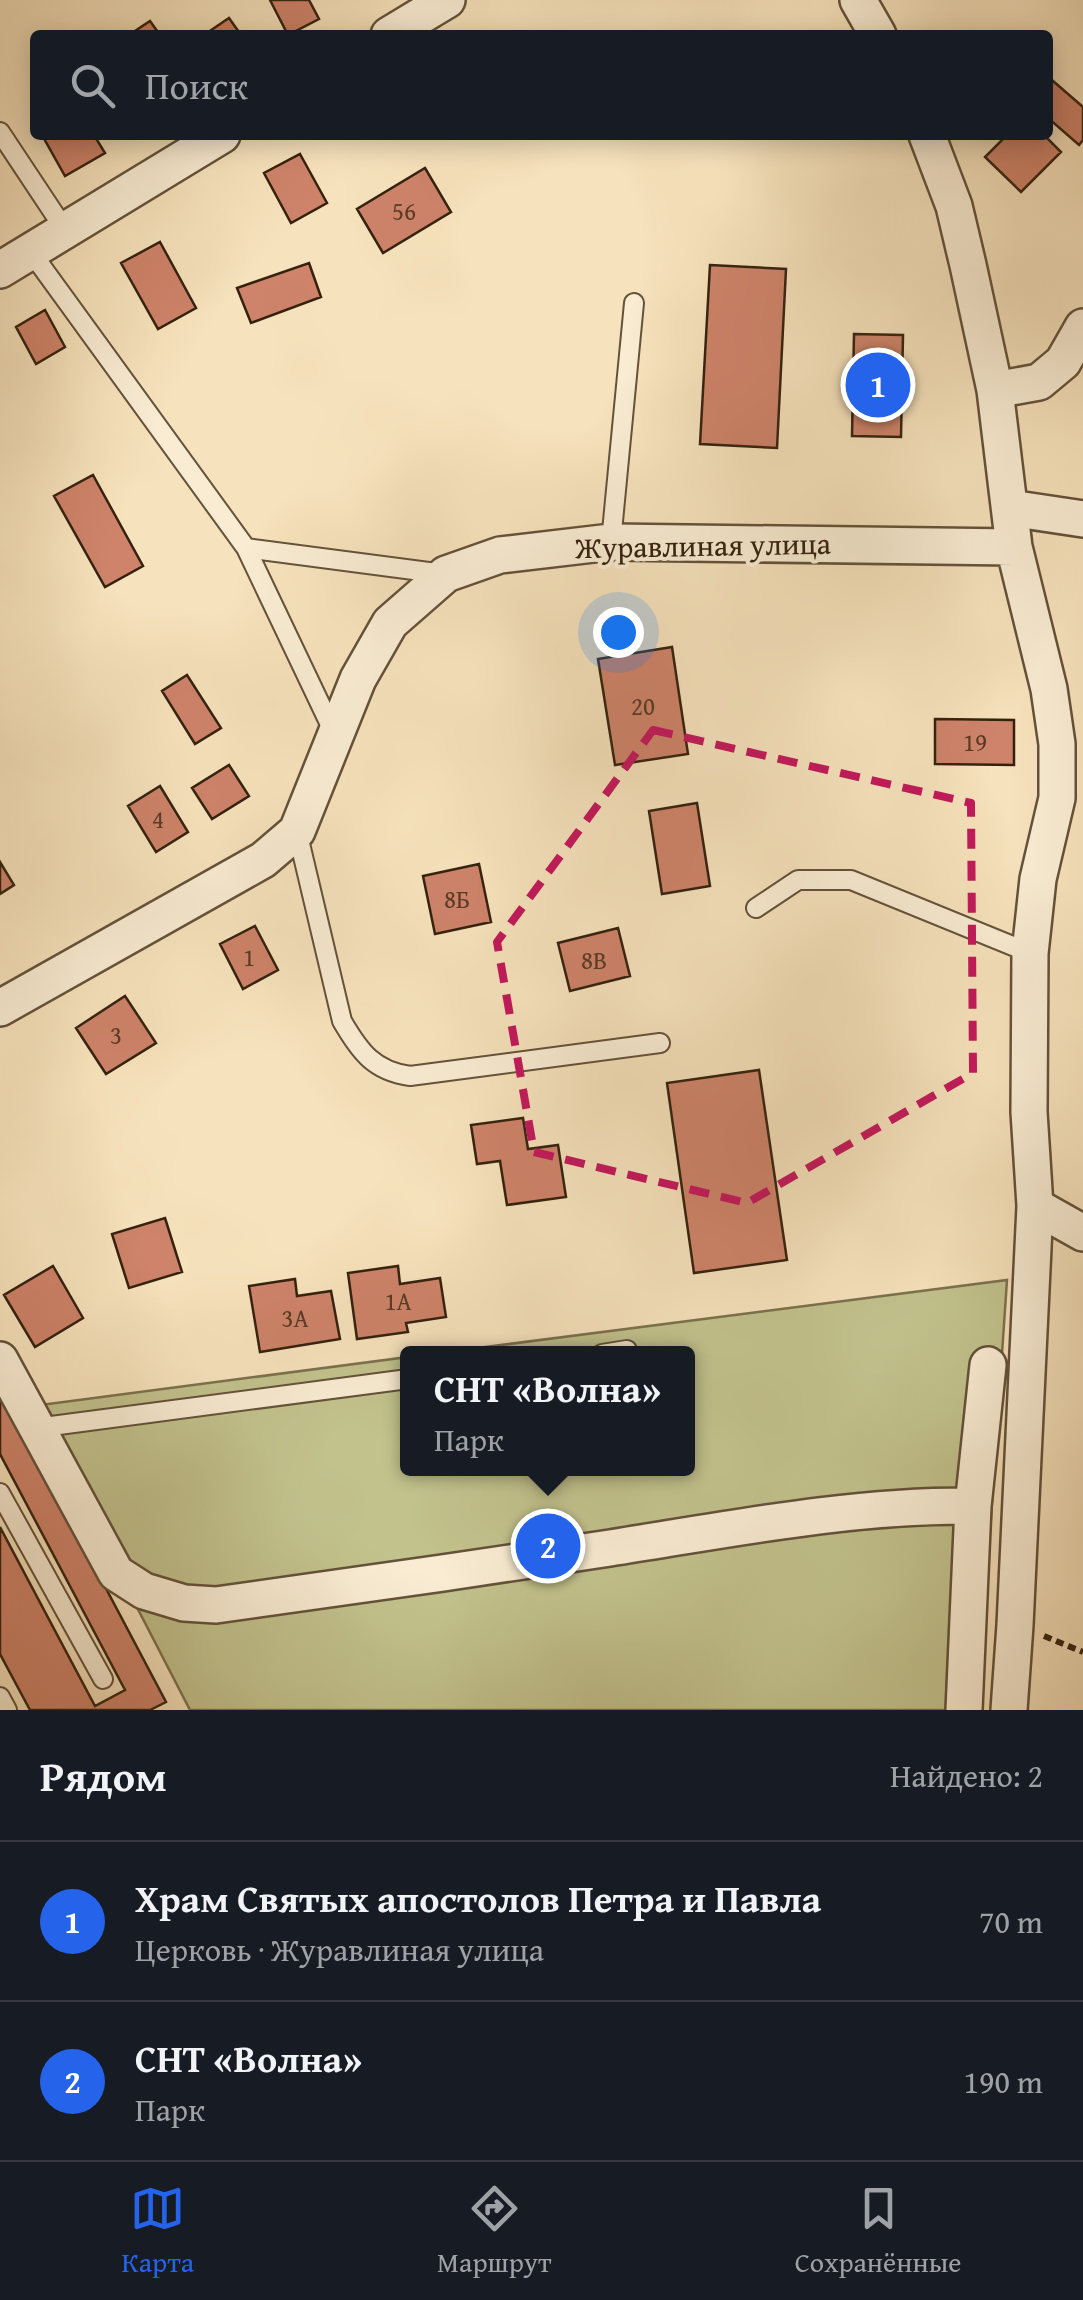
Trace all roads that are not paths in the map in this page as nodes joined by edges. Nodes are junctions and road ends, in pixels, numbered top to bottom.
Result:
1 (447, 0) edge
2 (858, 0) edge
3 (397, 30) edge
4 (875, 30) edge
5 (0, 132) edge
6 (214, 140) edge
7 (929, 140) edge
8 (65, 230) junction
9 (31, 252) junction
10 (0, 270) edge
11 (634, 303) dead end
12 (1083, 327) edge
13 (995, 390) junction
14 (1010, 508) junction
15 (1083, 519) edge
16 (611, 542) junction
17 (1014, 546) junction
18 (246, 548) junction
19 (446, 574) junction
20 (335, 735) junction
21 (298, 831) junction
22 (756, 908) dead end
23 (1030, 953) junction
24 (0, 1008) edge
25 (660, 1043) dead end
26 (1035, 1206) junction
27 (1083, 1232) edge
28 (0, 1360) edge
29 (988, 1365) dead end
30 (400, 1380) edge
31 (36, 1428) junction
32 (0, 1493) edge
33 (974, 1506) junction
34 (104, 1679) dead end
35 (0, 1697) edge
36 (7, 1710) edge
37 (964, 1710) edge
38 (1009, 1710) edge

1 - 3 street
2 - 4 street
5 - 8 lane
6 - 8 street
7 - 13 street
8 - 9 street
9 - 10 street
9 - 18 lane
11 - 16 lane
12 - 13 street
13 - 14 street
14 - 15 street
14 - 17 street
16 - 17 street, Журавлиная улица
16 - 19 street, Журавлиная улица
17 - 23 street
18 - 19 lane
18 - 20 lane
19 - 20 street, Журавлиная улица
20 - 21 street, Журавлиная улица
21 - 24 street
21 - 25 lane
22 - 23 lane
23 - 26 street
26 - 27 street
26 - 38 street
28 - 31 street
29 - 33 street
30 - 31 lane
31 - 33 street
32 - 34 lane
33 - 37 street
35 - 36 lane

